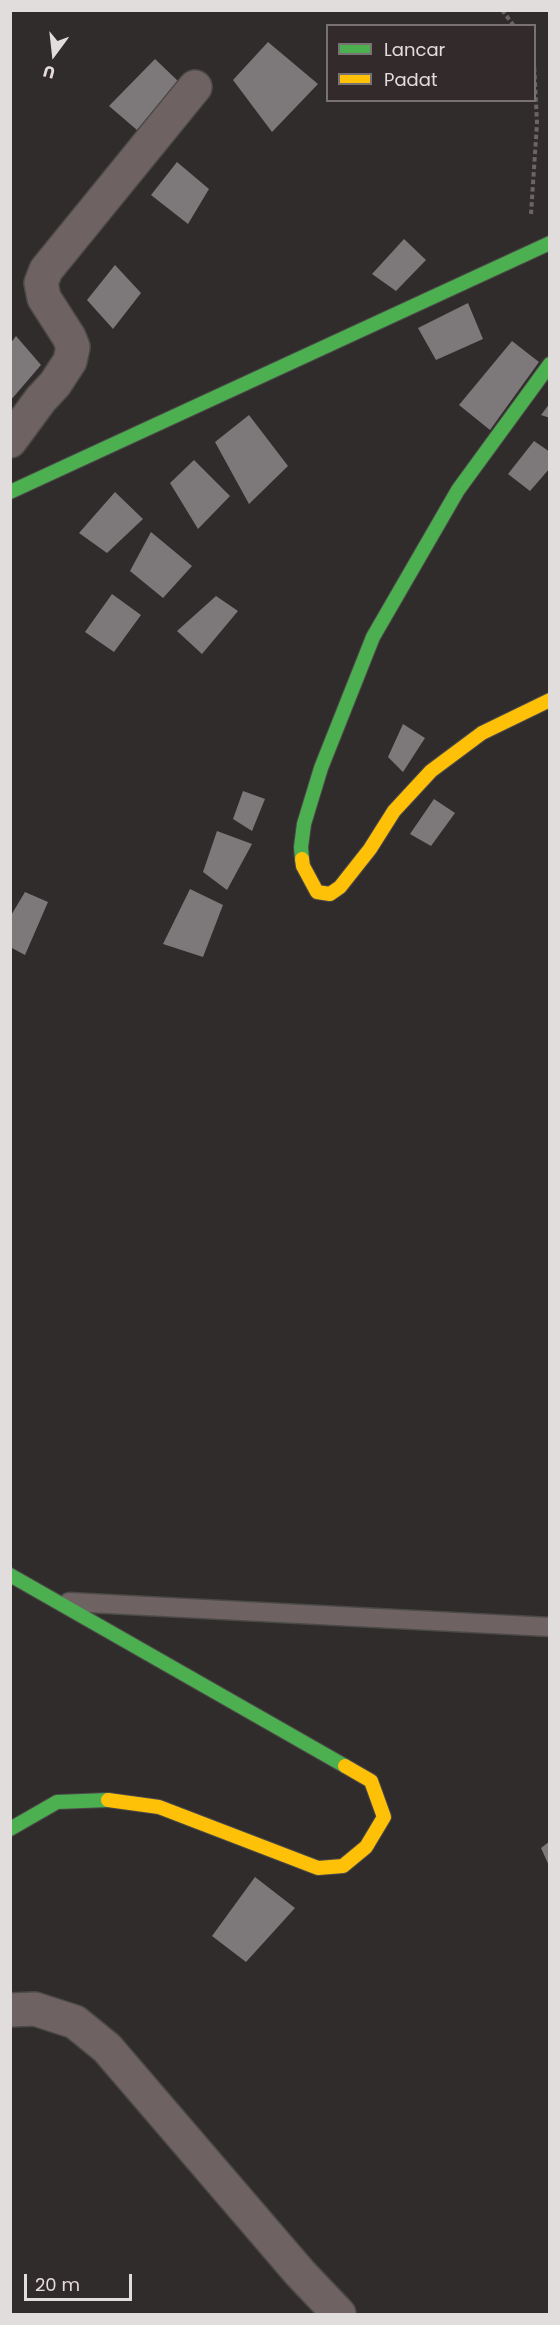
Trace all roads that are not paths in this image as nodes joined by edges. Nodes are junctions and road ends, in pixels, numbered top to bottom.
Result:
1 (195, 87) dead end
2 (549, 243) edge
3 (549, 364) edge
4 (10, 441) edge
5 (10, 492) edge
6 (549, 700) edge
7 (10, 1575) edge
8 (56, 1601) junction
9 (549, 1627) edge
10 (10, 1829) edge
11 (10, 2010) edge
12 (339, 2314) edge

1 - 4 street
2 - 5 street
3 - 6 street
7 - 8 street
8 - 9 lane
8 - 10 street
11 - 12 street

